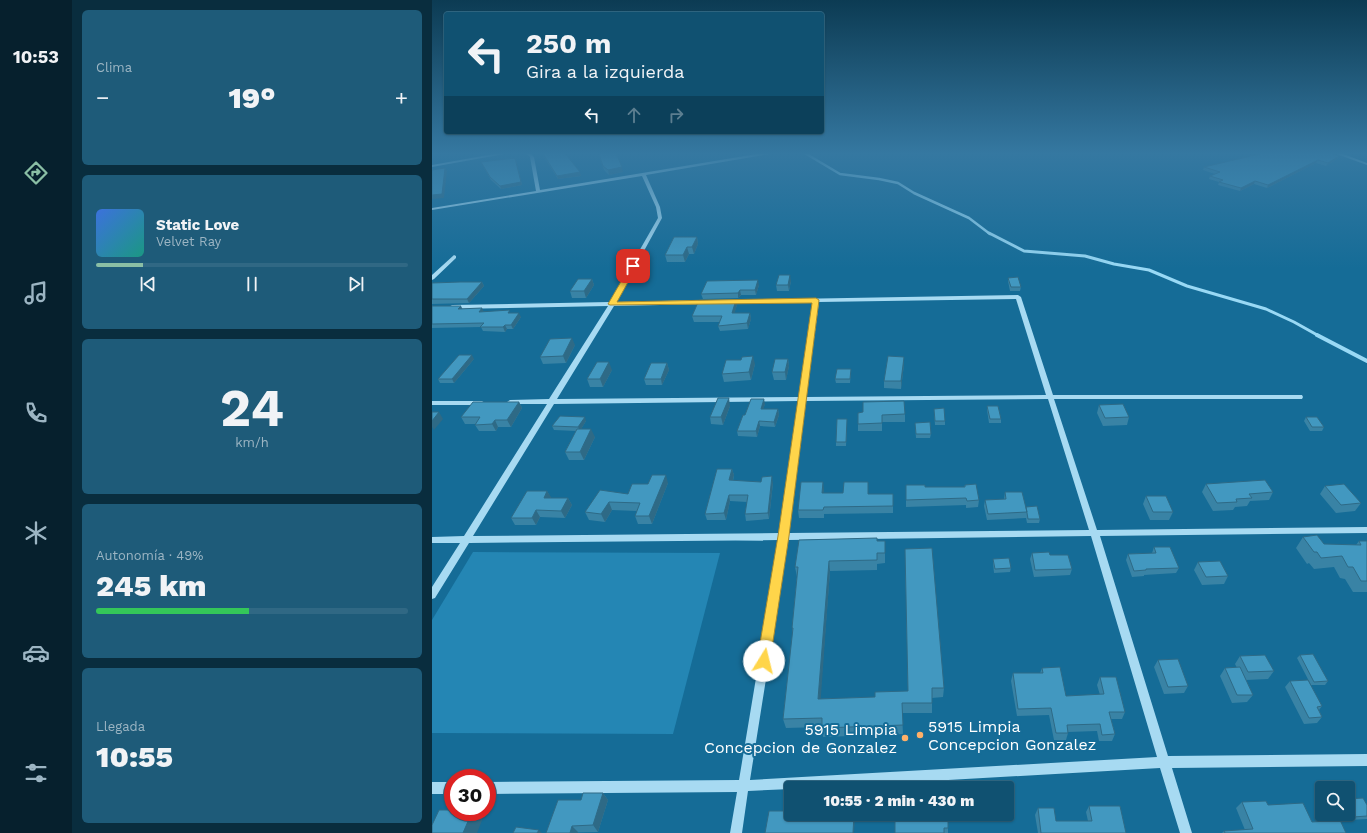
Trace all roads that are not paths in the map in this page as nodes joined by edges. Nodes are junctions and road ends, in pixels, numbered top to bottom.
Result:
1 (538, 191) edge
2 (651, 191) edge
3 (432, 209) edge
4 (454, 257) dead end
5 (432, 278) edge
6 (816, 300) junction
7 (714, 302) edge
8 (722, 302) edge
9 (612, 304) junction
10 (448, 307) edge
11 (1051, 397) junction
12 (1300, 397) dead end
13 (801, 399) junction
14 (504, 402) edge
15 (551, 402) junction
16 (432, 403) edge
17 (488, 403) edge
18 (1367, 530) edge
19 (1094, 532) junction
20 (784, 536) junction
21 (467, 539) junction
22 (432, 540) edge
23 (432, 595) edge
24 (1367, 760) edge
25 (1164, 762) junction
26 (744, 786) junction
27 (432, 788) edge
28 (444, 788) edge
29 (496, 788) edge
30 (736, 833) edge
31 (1186, 833) edge

1 - 3 street
2 - 9 street
4 - 5 street
6 - 8 street
6 - 11 street
6 - 13 street
7 - 9 street
9 - 10 street
9 - 15 street
11 - 12 street
11 - 13 street
11 - 19 street
13 - 15 street
13 - 20 street
14 - 15 street
15 - 21 street
16 - 17 street
18 - 19 street
19 - 20 street
19 - 25 street
20 - 21 street
20 - 26 street
21 - 22 street
21 - 23 street
24 - 25 street
25 - 26 street
25 - 31 street
26 - 29 street
26 - 30 street
27 - 28 street

